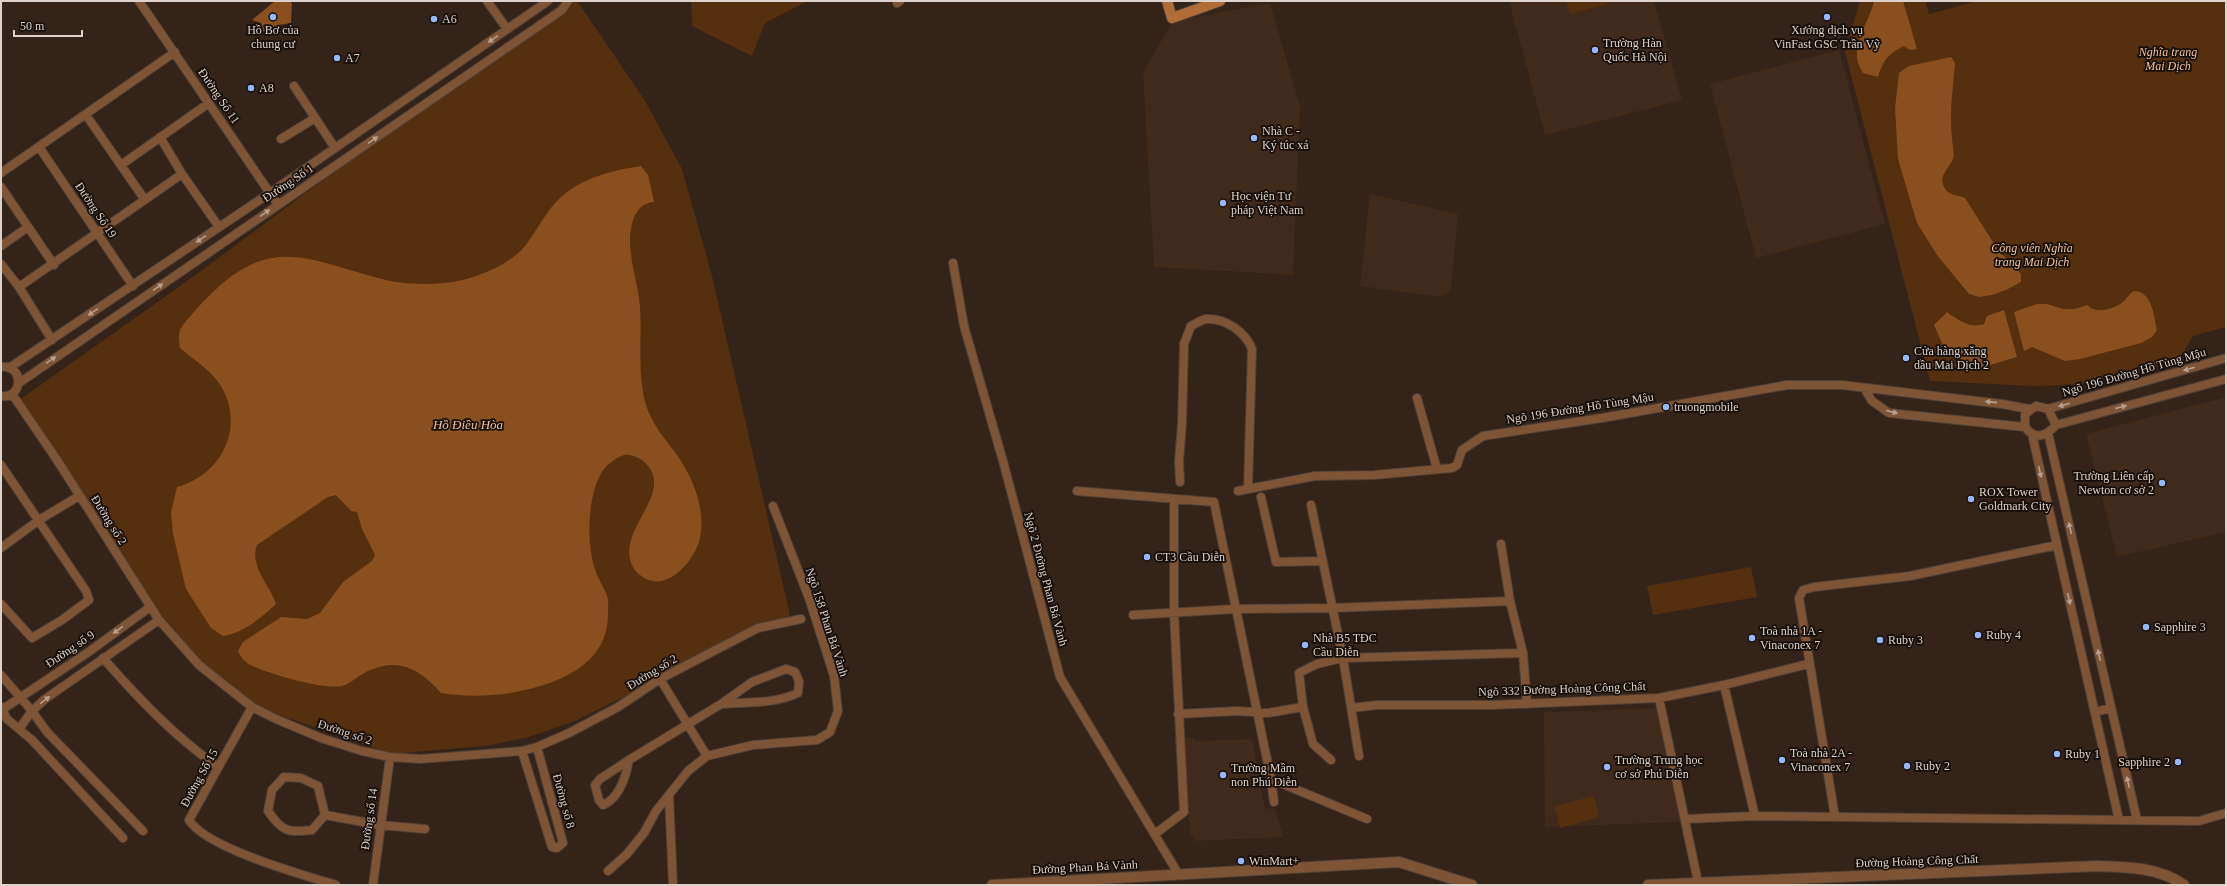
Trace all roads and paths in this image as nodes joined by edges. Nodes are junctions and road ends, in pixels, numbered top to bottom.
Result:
1 (139, 1) edge
2 (487, 1) edge
3 (548, 1) edge
4 (568, 1) edge
5 (1166, 1) edge
6 (1220, 1) edge
7 (507, 29) junction
8 (175, 52) junction
9 (294, 86) dead end
10 (209, 103) junction
11 (86, 115) junction
12 (315, 118) junction
13 (160, 137) junction
14 (281, 139) dead end
15 (39, 147) junction
16 (335, 148) junction
17 (121, 165) junction
18 (1, 173) edge
19 (182, 174) junction
20 (1, 187) edge
21 (270, 193) junction
22 (145, 200) junction
23 (278, 205) junction
24 (28, 227) junction
25 (219, 227) junction
26 (98, 234) junction
27 (1, 246) edge
28 (953, 263) dead end
29 (1, 264) edge
30 (54, 265) junction
31 (133, 286) junction
32 (19, 287) junction
33 (52, 340) junction
34 (2226, 358) edge
35 (5, 368) edge
36 (2226, 379) edge
37 (19, 383) junction
38 (1864, 388) junction
39 (12, 394) junction
40 (1, 396) edge
41 (1417, 398) dead end
42 (2029, 409) junction
43 (2048, 409) junction
44 (2056, 424) junction
45 (2025, 427) junction
46 (2048, 433) junction
47 (2032, 434) junction
48 (1, 465) edge
49 (1437, 469) junction
50 (1180, 482) dead end
51 (1248, 489) junction
52 (1077, 491) dead end
53 (1238, 492) dead end
54 (79, 496) junction
55 (1261, 497) dead end
56 (1174, 499) junction
57 (1311, 504) dead end
58 (773, 506) dead end
59 (39, 520) junction
60 (1501, 544) dead end
61 (2057, 546) junction
62 (1, 548) edge
63 (1323, 561) junction
64 (1510, 601) junction
65 (1, 604) edge
66 (150, 607) junction
67 (1333, 608) junction
68 (1235, 610) junction
69 (1174, 613) junction
70 (1133, 615) dead end
71 (802, 619) dead end
72 (159, 620) junction
73 (1523, 653) junction
74 (103, 658) junction
75 (1344, 658) junction
76 (1808, 664) junction
77 (1, 675) edge
78 (660, 679) junction
79 (1724, 685) junction
80 (19, 696) junction
81 (1659, 698) junction
82 (720, 704) junction
83 (1527, 704) junction
84 (252, 707) junction
85 (1302, 707) junction
86 (2, 708) edge
87 (1351, 708) junction
88 (2111, 708) junction
89 (32, 711) junction
90 (1256, 712) junction
91 (2095, 712) junction
92 (1178, 714) junction
93 (4, 722) edge
94 (688, 725) junction
95 (19, 728) junction
96 (537, 747) junction
97 (522, 751) junction
98 (707, 756) junction
99 (1358, 756) dead end
100 (390, 757) junction
101 (630, 760) junction
102 (1331, 760) dead end
103 (218, 767) junction
104 (1271, 780) junction
105 (669, 796) junction
106 (1274, 802) dead end
107 (2226, 813) edge
108 (325, 815) junction
109 (1755, 816) junction
110 (1835, 817) junction
111 (1367, 819) dead end
112 (1686, 819) junction
113 (2119, 820) junction
114 (2137, 820) junction
115 (380, 825) junction
116 (425, 829) dead end
117 (143, 831) dead end
118 (1155, 834) junction
119 (123, 838) dead end
120 (608, 871) dead end
121 (1179, 875) junction
122 (1698, 882) junction
123 (336, 885) edge
124 (373, 885) edge
125 (673, 885) edge
126 (992, 885) edge
127 (1472, 885) edge
128 (1648, 885) edge
129 (2184, 885) edge

1 - 8 street, Đường Số 11
2 - 7 street
3 - 7 street, Đường Số 1
23 -> 4 street, Đường Số 1
5 - 6 main road
7 -> 16 street, Đường Số 1
8 - 10 street, Đường Số 11
8 - 11 street
9 - 12 street
10 - 13 street
10 - 21 street, Đường Số 11
11 - 15 street
11 - 17 street
12 - 14 street
12 - 16 street
13 - 17 street
13 - 19 street
15 - 18 street
15 - 26 street, Đường Số 19
16 - 21 street, Đường Số 1
17 - 22 street
19 - 22 street
19 - 25 street
20 - 24 street
21 - 23 street, Đường Số 11
21 - 25 street, Đường Số 1
22 - 26 street
37 -> 23 street, Đường Số 1
24 - 27 street
24 - 30 street
25 -> 31 street, Đường Số 1
26 - 30 street
26 - 31 street, Đường Số 19
28 - 118 street, Ngõ 2 Đường Phan Bá Vành
29 - 32 street
30 - 32 street
31 -> 33 street, Đường Số 1
32 - 33 street
33 - 35 street, Đường Số 1
34 -> 43 street, Ngõ 196 Đường Hồ Tùng Mậu
35 - 37 street
44 -> 36 street
37 - 39 street
42 -> 38 street, Ngõ 196 Đường Hồ Tùng Mậu
38 -> 45 street
38 - 49 street, Ngõ 196 Đường Hồ Tùng Mậu
39 - 40 street
39 - 54 street, Đường số 2
41 - 49 street
42 - 43 street
42 - 45 street
43 - 44 street
44 - 46 street
45 - 47 street
46 - 47 street
88 -> 46 street
47 -> 61 street
48 - 59 street
49 - 51 street
50 - 51 street
51 - 53 street
52 - 56 street
54 - 59 street
54 - 66 street, Đường số 2
55 - 63 street
56 - 68 street
56 - 69 street
57 - 63 street
58 - 98 street, Ngõ 158 Phan Bá Vành
59 - 62 street
59 - 65 street
60 - 64 street
61 - 76 street
61 -> 91 street
63 - 67 street
64 - 67 street
64 - 73 street
66 - 72 street, Đường số 2
66 -> 80 street, Đường số 9
67 - 68 street
67 - 75 street
68 - 69 street
68 - 90 street
69 - 70 street
69 - 92 street
71 - 78 street, Đường số 2
72 - 74 street
72 - 84 street, Đường số 2
73 - 75 street
73 - 83 street
89 -> 74 street
74 - 103 street
75 - 85 street
75 - 87 street
76 - 79 street
76 - 110 street
77 - 80 street
78 - 94 street
78 - 96 street, Đường số 2
79 - 81 street
79 - 109 street
80 - 86 street, Đường số 9
80 - 89 street
81 - 83 street, Ngõ 332 Đường Hoàng Công Chất
81 - 112 street, Ngõ 332 Đường Hoàng Công Chất
82 - 82 street
82 - 94 street
83 - 87 street, Ngõ 332 Đường Hoàng Công Chất
84 - 100 street, Đường số 2
84 - 103 street, Đường Số 15
85 - 90 street
85 - 102 street
86 - 93 street
87 - 99 street
88 - 91 street
114 -> 88 street
89 - 95 street
89 - 117 street
90 - 92 street
90 - 104 street
91 - 113 street
92 - 118 street
93 - 95 street
94 - 98 street
94 - 101 street
95 - 119 street
96 - 97 street, Đường số 2
96 - 97 street, Đường số 8
97 - 100 street, Đường số 2
98 - 105 street, Ngõ 158 Phan Bá Vành
100 - 115 street, Đường số 14
101 - 101 street
103 - 123 street, Đường Số 15
104 - 106 street
104 - 111 street
105 - 120 street, Ngõ 158 Phan Bá Vành
105 - 125 street
107 - 114 street
108 - 108 street
108 - 115 street
109 - 110 street
109 - 112 street
110 - 113 street
112 - 122 street, Ngõ 332 Đường Hoàng Công Chất
113 - 114 street
115 - 116 street
115 - 124 street, Đường số 14
118 - 121 street, Ngõ 2 Đường Phan Bá Vành
121 - 126 street, Đường Phan Bá Vành
121 - 127 street
122 - 128 street, Đường Hoàng Công Chất
122 - 129 street, Đường Hoàng Công Chất

